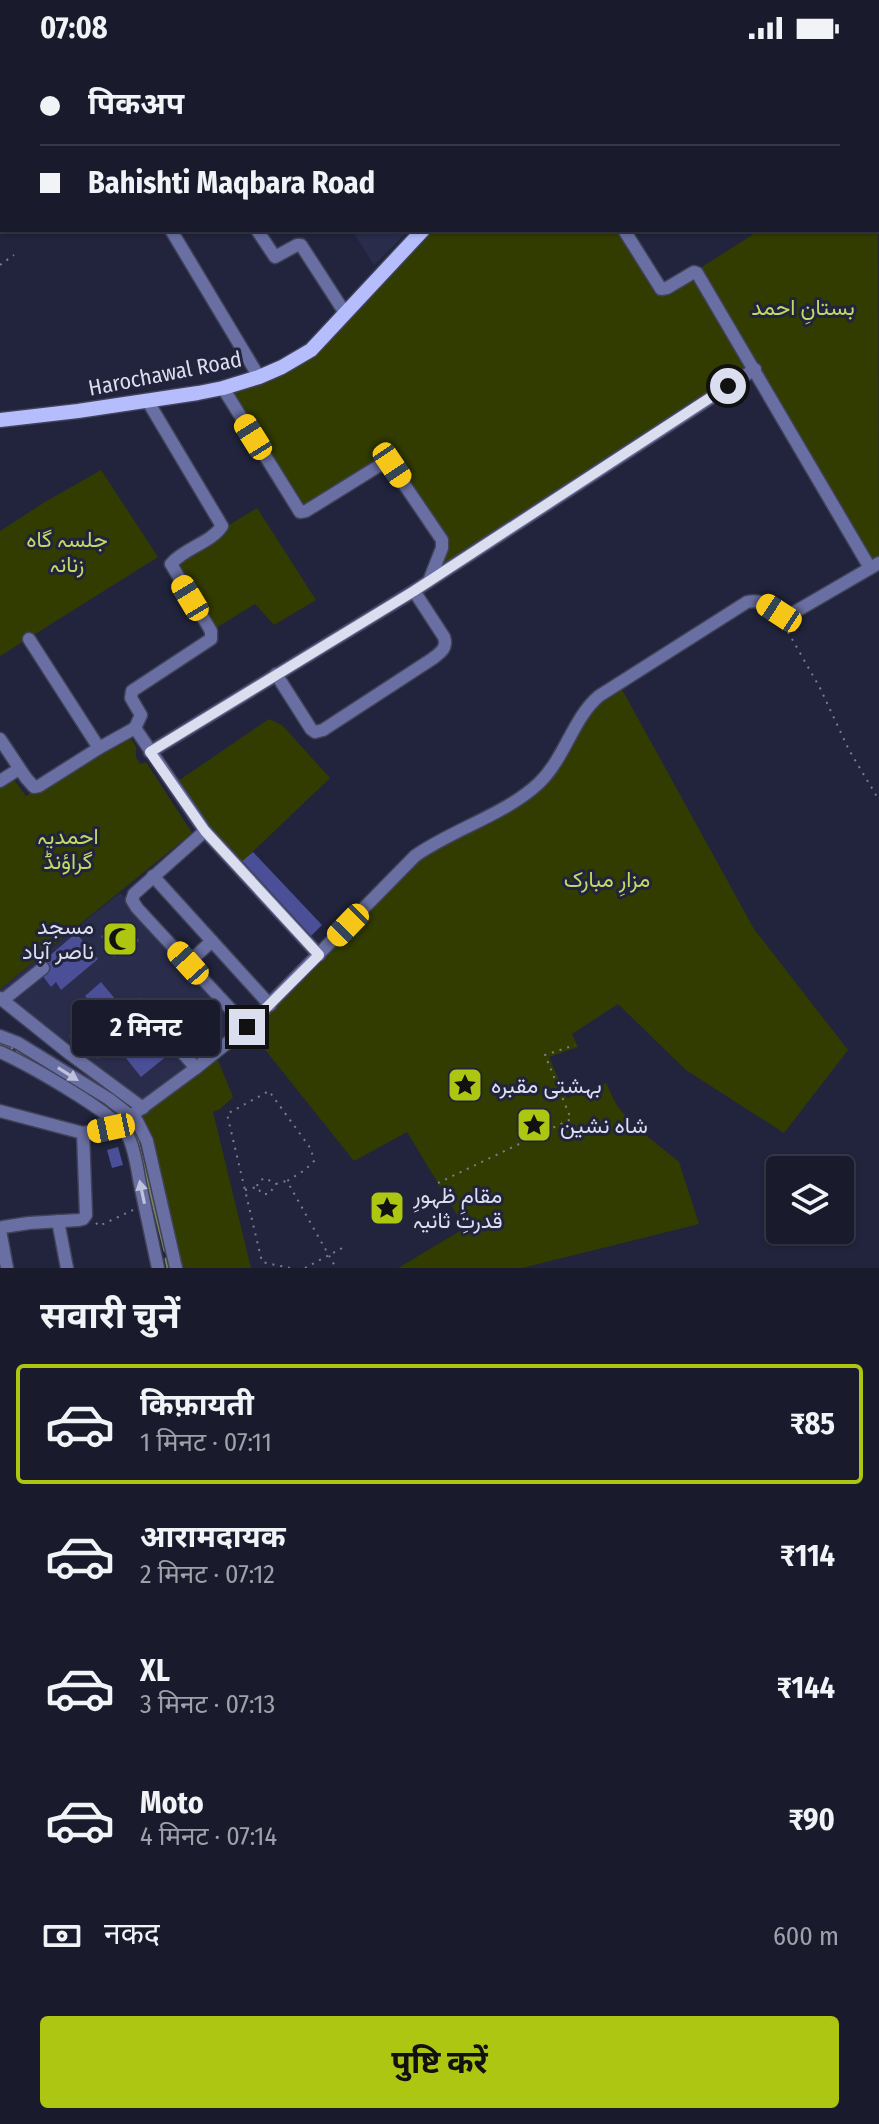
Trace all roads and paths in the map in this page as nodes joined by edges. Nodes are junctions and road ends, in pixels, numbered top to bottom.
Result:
1 (172, 232) edge
2 (258, 232) edge
3 (421, 232) edge
4 (625, 232) edge
5 (14, 255) dead end
6 (0, 265) edge
7 (345, 313) junction
8 (755, 369) junction
9 (259, 377) junction
10 (223, 388) junction
11 (147, 400) junction
12 (0, 420) edge
13 (874, 566) edge
14 (429, 581) junction
15 (414, 591) junction
16 (779, 613) junction
17 (29, 639) dead end
18 (276, 674) junction
19 (135, 728) junction
20 (0, 739) edge
21 (99, 748) junction
22 (150, 752) junction
23 (19, 769) junction
24 (0, 781) edge
25 (879, 800) edge
26 (205, 831) junction
27 (153, 876) junction
28 (212, 941) junction
29 (319, 955) junction
30 (188, 963) junction
31 (43, 968) dead end
32 (2, 999) edge
33 (140, 1005) dead end
34 (270, 1005) junction
35 (99, 1013) dead end
36 (247, 1027) junction
37 (0, 1036) edge
38 (114, 1044) dead end
39 (575, 1045) dead end
40 (60, 1046) junction
41 (12, 1050) edge
42 (87, 1067) junction
43 (196, 1068) junction
44 (0, 1111) edge
45 (138, 1112) junction
46 (116, 1126) junction
47 (86, 1133) junction
48 (287, 1181) junction
49 (438, 1183) dead end
50 (276, 1184) junction
51 (257, 1187) junction
52 (244, 1190) junction
53 (145, 1205) junction
54 (86, 1215) junction
55 (58, 1221) junction
56 (344, 1247) dead end
57 (329, 1255) junction
58 (7, 1268) edge
59 (67, 1268) edge
60 (158, 1268) edge
61 (176, 1268) edge
62 (290, 1268) edge
63 (305, 1268) edge
64 (336, 1268) edge

1 - 9 street
2 - 7 street
3 - 7 main road, Harochawal Road
4 - 8 street
5 - 6 path
7 - 9 main road, Harochawal Road
8 - 13 street
8 - 14 street
9 - 10 main road, Harochawal Road
10 - 11 main road, Harochawal Road
10 - 14 street
11 - 12 main road, Harochawal Road
11 - 19 street
13 - 16 street
14 - 15 street
15 - 18 street
15 - 18 street
16 - 25 path
16 - 29 street
17 - 21 street
18 - 22 street
19 - 21 street
19 - 22 street
20 - 23 street
21 - 23 street
22 - 26 street
23 - 24 street
26 - 27 street
26 - 29 street
27 - 28 street
27 - 30 street
28 - 30 street
28 - 34 street
29 - 34 street
30 - 36 street
31 - 32 street
32 - 40 street
33 - 43 street
34 - 36 street
35 - 40 path
36 - 43 street
37 - 41 street
38 - 42 path
39 - 49 path
40 - 42 street
41 -> 45 street
41 - 46 street
42 - 45 street
43 - 45 street
44 - 47 street
45 - 46 street
45 - 61 street
46 - 47 street
53 -> 46 street
47 - 54 street
48 - 50 path
48 - 52 path
48 - 57 path
50 - 51 path
50 - 51 path
51 - 52 path
52 - 62 path
53 - 54 path
53 - 60 street
54 - 55 street
55 - 58 street
55 - 59 street
56 - 57 path
57 - 63 path
57 - 64 path

